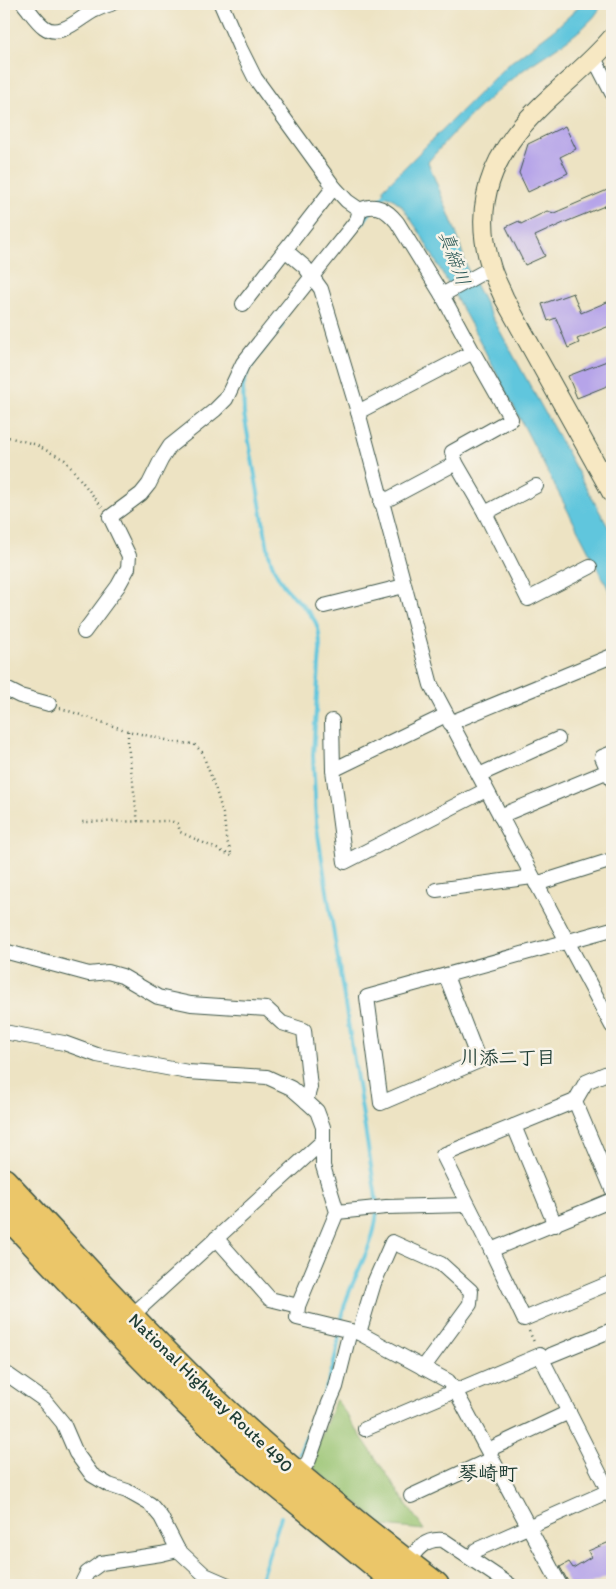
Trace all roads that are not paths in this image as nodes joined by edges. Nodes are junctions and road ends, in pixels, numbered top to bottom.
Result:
1 (24, 4) edge
2 (111, 4) edge
3 (221, 4) edge
4 (612, 38) edge
5 (594, 58) junction
6 (612, 93) edge
7 (334, 187) junction
8 (369, 208) junction
9 (285, 250) junction
10 (485, 271) junction
11 (312, 276) junction
12 (443, 294) junction
13 (243, 304) dead end
14 (473, 352) junction
15 (358, 412) junction
16 (456, 463) junction
17 (536, 486) dead end
18 (612, 492) edge
19 (381, 503) junction
20 (485, 513) junction
21 (590, 567) dead end
22 (404, 586) junction
23 (324, 606) dead end
24 (84, 632) dead end
25 (612, 656) edge
26 (4, 688) edge
27 (49, 704) road end
28 (448, 719) junction
29 (332, 721) dead end
30 (558, 739) dead end
31 (612, 753) edge
32 (333, 770) junction
33 (479, 774) junction
34 (610, 776) edge
35 (486, 790) junction
36 (500, 816) junction
37 (612, 860) edge
38 (534, 880) junction
39 (436, 890) dead end
40 (612, 929) edge
41 (568, 942) junction
42 (4, 952) edge
43 (446, 976) junction
44 (612, 1026) edge
45 (4, 1032) edge
46 (612, 1071) edge
47 (306, 1101) junction
48 (576, 1102) junction
49 (514, 1126) junction
50 (323, 1140) junction
51 (4, 1181) edge
52 (612, 1189) edge
53 (612, 1200) edge
54 (467, 1205) junction
55 (4, 1212) edge
56 (337, 1212) junction
57 (555, 1225) junction
58 (216, 1238) junction
59 (491, 1250) junction
60 (612, 1282) edge
61 (298, 1306) junction
62 (124, 1324) junction
63 (612, 1330) edge
64 (354, 1332) junction
65 (546, 1355) junction
66 (423, 1368) junction
67 (4, 1372) edge
68 (455, 1390) junction
69 (569, 1412) junction
70 (365, 1429) dead end
71 (489, 1454) junction
72 (298, 1477) junction
73 (610, 1494) edge
74 (411, 1496) dead end
75 (529, 1527) junction
76 (178, 1550) junction
77 (476, 1550) dead end
78 (398, 1579) edge
79 (81, 1585) edge
80 (228, 1585) edge
81 (436, 1585) edge
82 (510, 1585) edge
83 (560, 1585) edge

1 - 2 street
3 - 7 street
4 - 5 street
5 - 6 street
5 - 10 street
7 - 8 street
7 - 9 street
8 - 11 street
8 - 12 street
9 - 11 street
9 - 13 street
10 - 12 street
10 - 18 street
11 - 15 street
11 - 24 street
12 - 14 street
14 - 15 street
14 - 16 street
15 - 19 street
16 - 19 street
16 - 20 street
17 - 20 street
19 - 22 street
20 - 21 street
22 - 23 street
22 - 28 street
25 - 28 street
26 - 27 street
28 - 32 street
28 - 33 street
29 - 32 street
30 - 33 street
31 - 34 street
32 - 35 street
33 - 35 street
34 - 36 street
35 - 36 street
36 - 38 street
37 - 38 street
38 - 39 street
38 - 41 street
40 - 41 street
41 - 43 street
41 - 44 street
42 - 47 street
43 - 43 street
45 - 47 street
46 - 48 street
47 - 50 street
48 - 49 street
48 - 52 street
49 - 54 street
49 - 57 street
50 - 56 street
50 - 58 street
51 - 62 highway, National Highway Route 490
53 - 57 street
54 - 56 street
54 - 59 street
55 - 62 highway, National Highway Route 490
56 - 61 street
57 - 59 street
58 - 61 street
58 - 62 street
59 - 60 street
61 - 64 street
62 - 72 highway, National Highway Route 490
62 - 78 highway, National Highway Route 490
63 - 65 street
64 - 66 street
64 - 66 street
64 - 72 street
65 - 68 street
65 - 69 street
66 - 68 street
67 - 76 street
68 - 70 street
68 - 71 street
69 - 71 street
69 - 73 street
71 - 74 street
71 - 75 street
72 - 78 highway, National Highway Route 490
73 - 75 street
75 - 77 street
75 - 83 street
76 - 79 street
76 - 80 street
78 - 81 highway, National Highway Route 490
78 - 82 street

